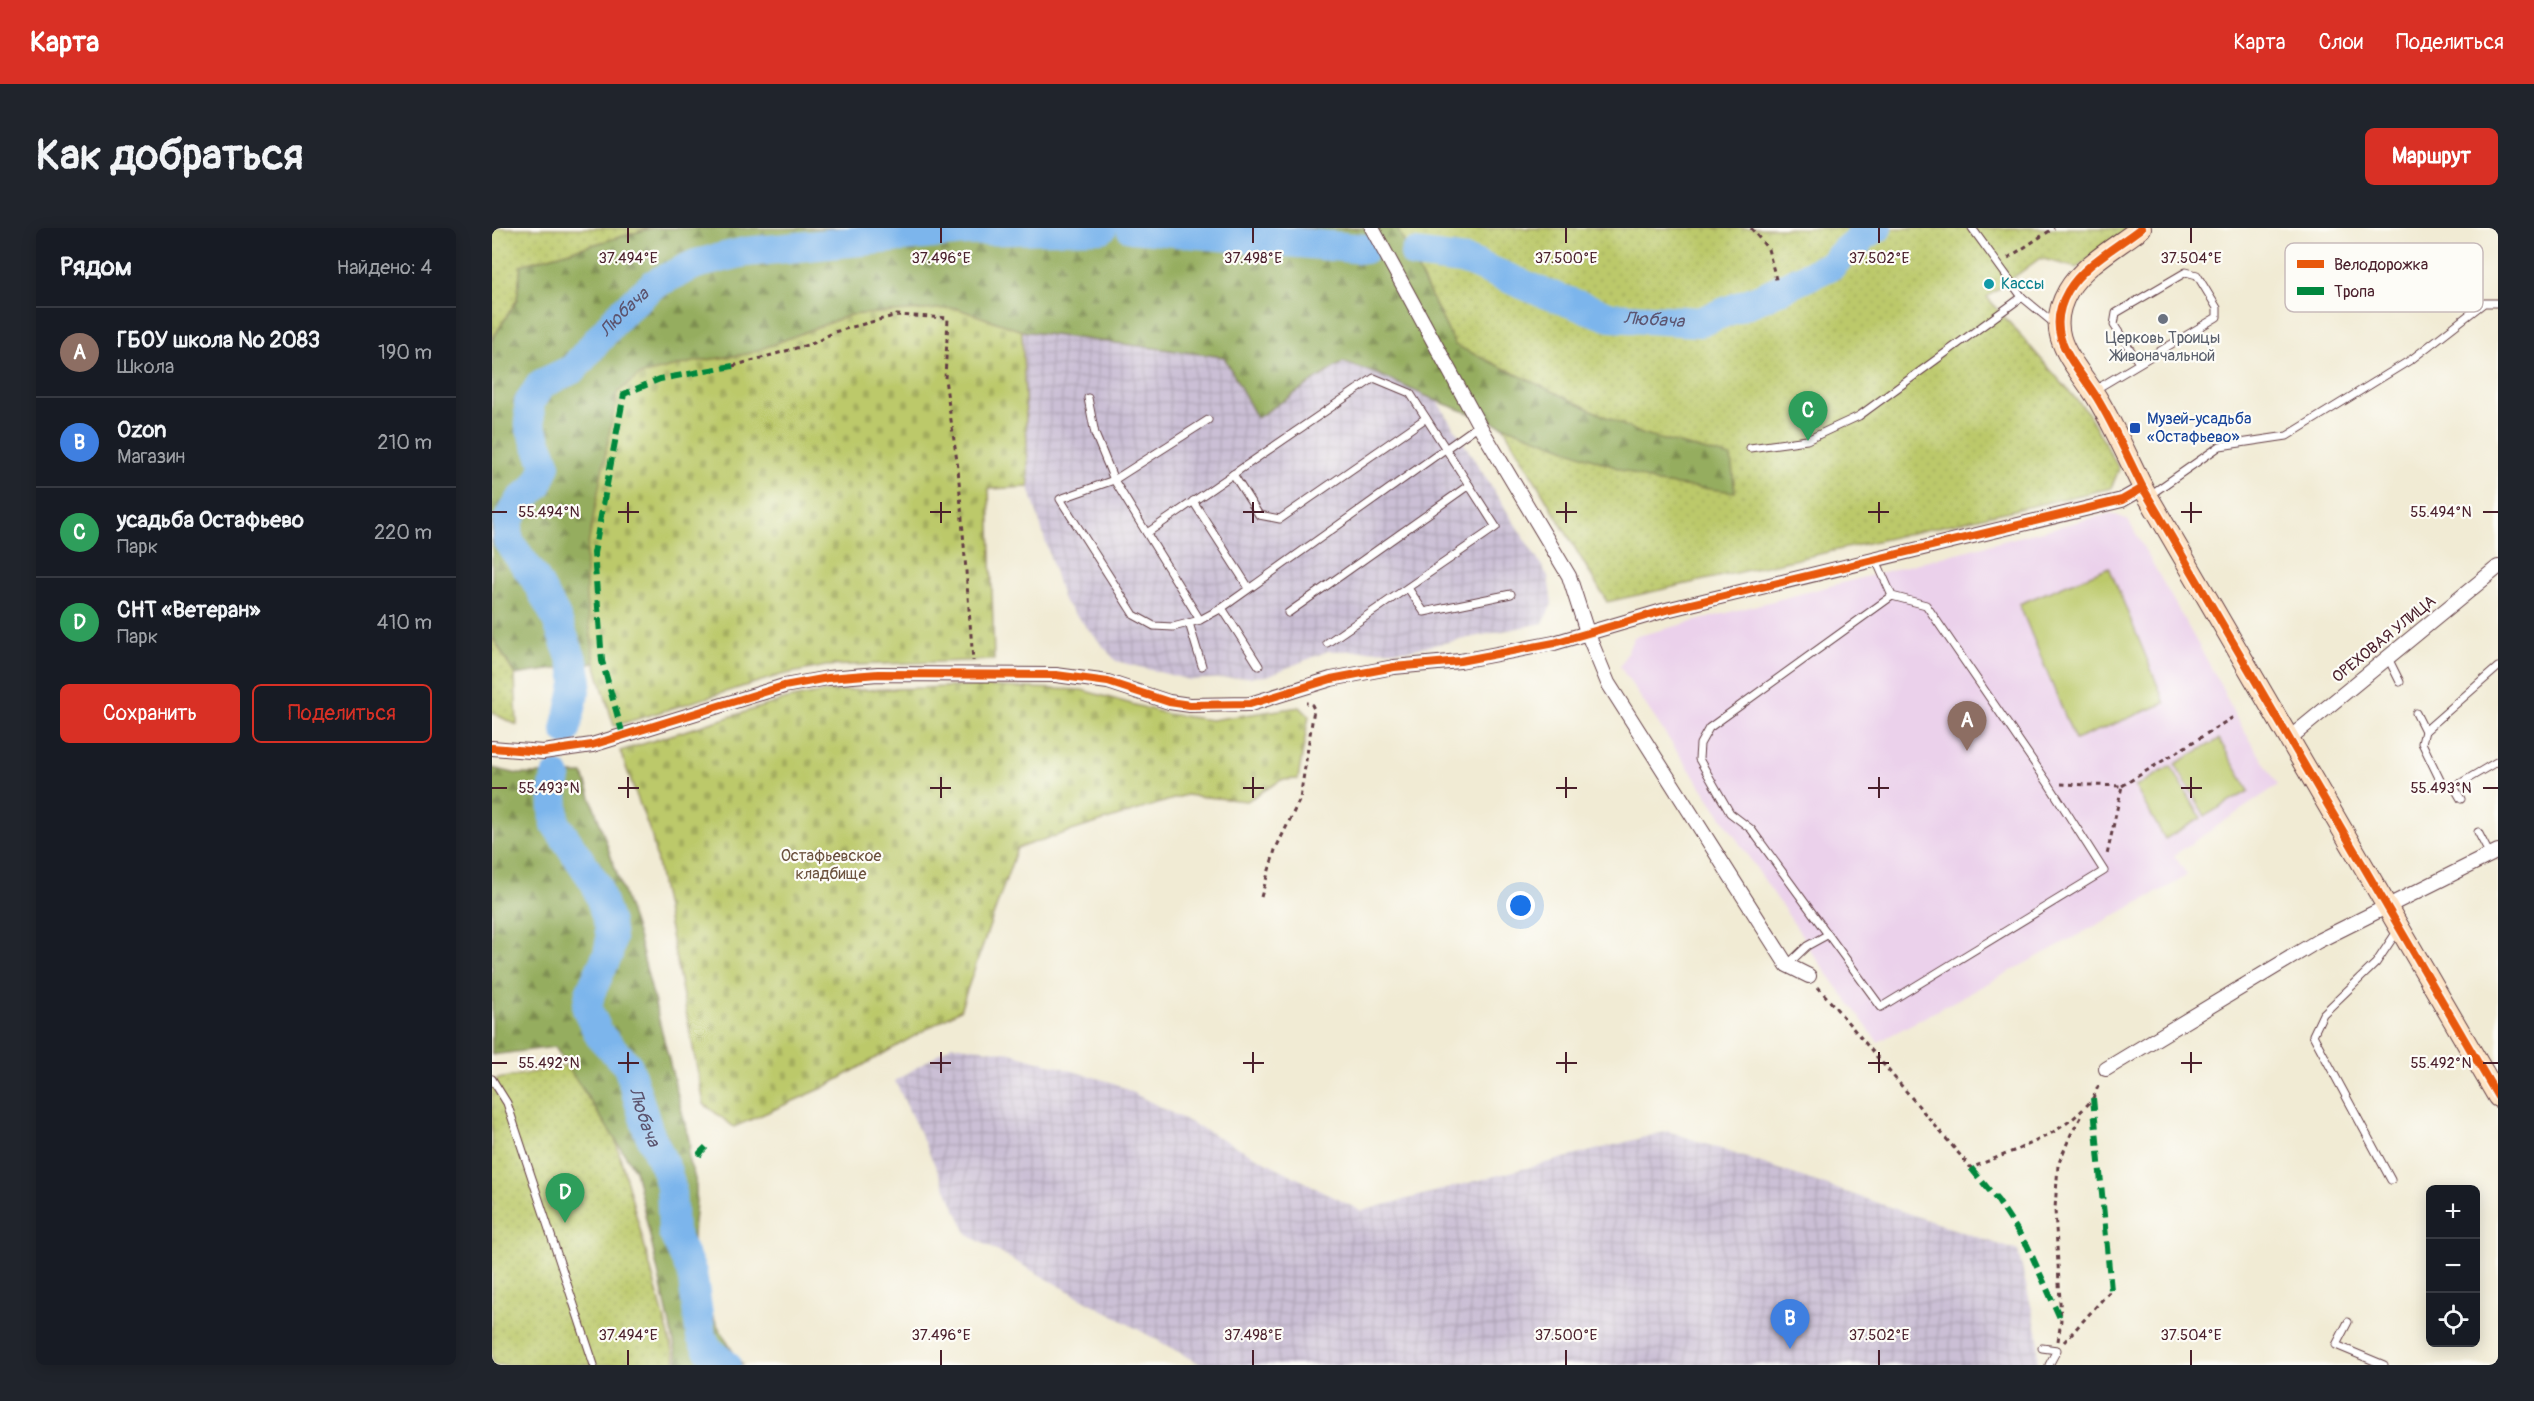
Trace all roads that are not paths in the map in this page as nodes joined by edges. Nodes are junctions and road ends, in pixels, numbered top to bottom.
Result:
1 (1371, 228) edge
2 (1972, 228) edge
3 (2141, 228) edge
4 (2022, 297) junction
5 (2498, 303) edge
6 (2483, 304) edge
7 (2472, 312) edge
8 (2058, 327) junction
9 (2139, 363) junction
10 (2092, 392) junction
11 (1088, 398) dead end
12 (1426, 418) junction
13 (1208, 420) dead end
14 (1479, 425) junction
15 (1750, 448) dead end
16 (1446, 449) junction
17 (1233, 474) junction
18 (1114, 480) junction
19 (1469, 485) junction
20 (2146, 492) junction
21 (1193, 501) junction
22 (1147, 533) junction
23 (1876, 560) junction
24 (2498, 567) edge
25 (1249, 588) junction
26 (1408, 588) junction
27 (1511, 594) dead end
28 (1892, 596) junction
29 (1222, 608) junction
30 (1288, 613) dead end
31 (1200, 620) junction
32 (1190, 623) junction
33 (1587, 632) junction
34 (1327, 643) dead end
35 (2388, 657) junction
36 (1202, 666) dead end
37 (1259, 666) dead end
38 (2498, 667) edge
39 (2400, 682) dead end
40 (2416, 713) dead end
41 (2425, 731) junction
42 (2290, 737) junction
43 (492, 748) edge
44 (2498, 761) edge
45 (2454, 787) junction
46 (2461, 799) dead end
47 (2478, 832) dead end
48 (2494, 853) edge
49 (2387, 908) junction
50 (2399, 929) junction
51 (1827, 935) junction
52 (1787, 965) junction
53 (1809, 976) road end
54 (2106, 1069) road end
55 (492, 1080) edge
56 (2498, 1097) edge
57 (2391, 1180) dead end
58 (2348, 1322) dead end
59 (2042, 1348) dead end
60 (594, 1365) edge
61 (2049, 1365) edge
62 (2384, 1365) edge

1 - 14 street
2 - 4 lane
3 - 8 street
4 - 8 lane
4 - 15 lane
5 - 6 lane
7 - 20 lane
8 - 10 street
9 - 9 lane
9 - 10 lane
10 - 20 street
11 - 18 lane
12 - 16 lane
12 - 17 lane
12 - 17 lane
13 - 18 lane
14 - 16 lane
14 - 33 street
16 - 19 lane
16 - 25 lane
17 - 21 lane
18 - 22 lane
18 - 32 lane
19 - 26 lane
19 - 30 lane
20 - 23 street
20 - 42 street
21 - 22 lane
21 - 25 lane
22 - 31 lane
23 - 28 lane
23 - 33 street
24 - 35 street, ОРЕХОВАЯ УЛИЦА
25 - 29 lane
26 - 27 lane
26 - 34 lane
28 - 51 lane
28 - 51 lane
29 - 31 lane
29 - 37 lane
31 - 32 lane
32 - 36 lane
33 - 43 street
33 - 52 street
35 - 39 lane
35 - 42 street, ОРЕХОВАЯ УЛИЦА
38 - 41 lane
40 - 41 lane
41 - 45 lane
42 - 49 street
44 - 45 lane
45 - 46 lane
47 - 48 lane
48 - 49 street
49 - 50 street
49 - 54 street
50 - 56 street
50 - 57 lane
51 - 52 lane
52 - 53 street
55 - 60 lane
58 - 62 lane
59 - 61 lane

